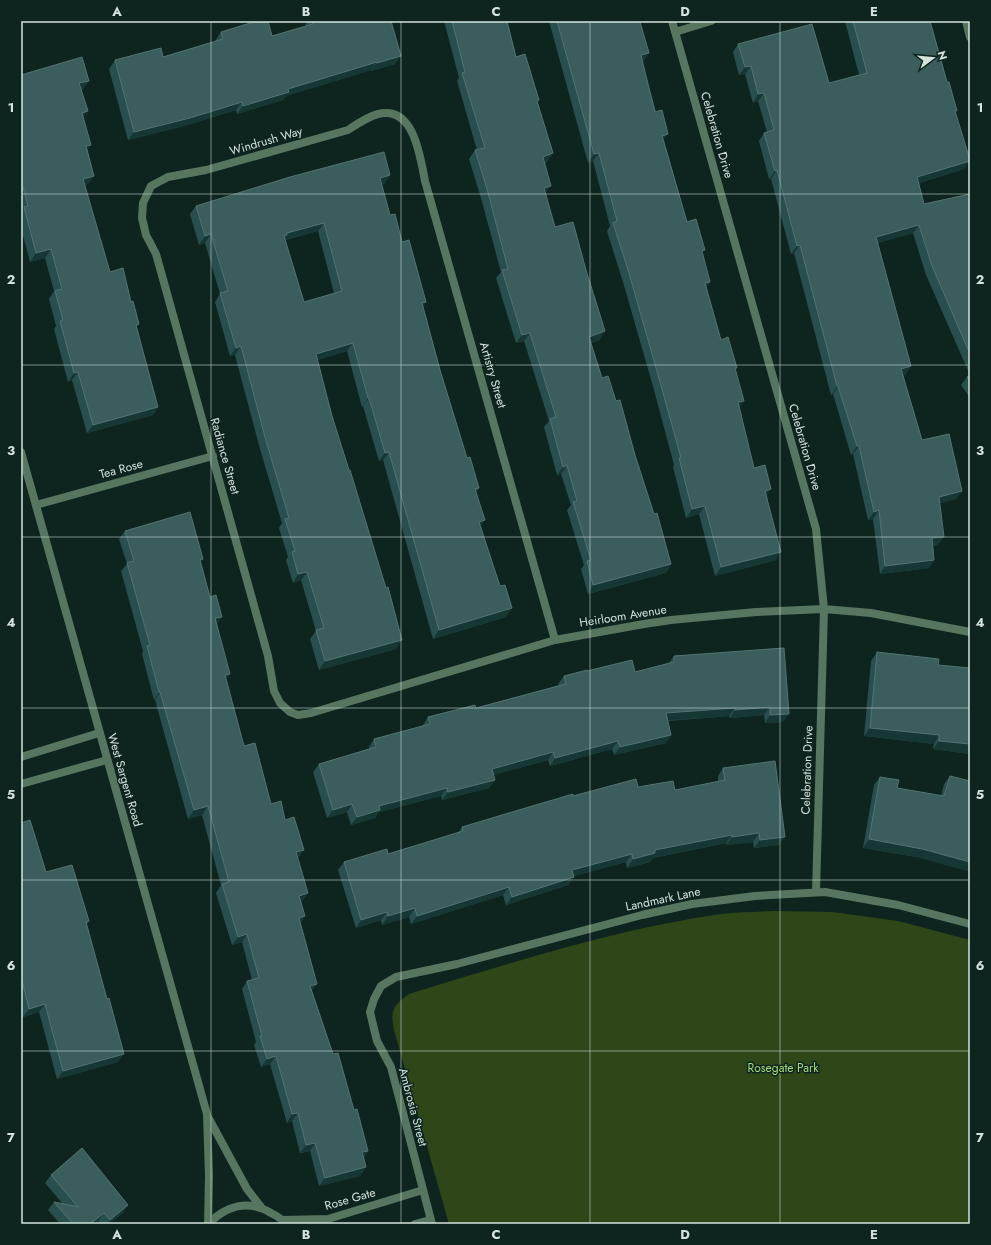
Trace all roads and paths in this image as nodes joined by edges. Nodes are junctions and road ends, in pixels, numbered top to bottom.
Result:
1 (672, 21) edge
2 (711, 21) edge
3 (966, 21) edge
4 (675, 32) junction
5 (970, 37) edge
6 (403, 120) joint
7 (143, 203) joint
8 (21, 452) edge
9 (213, 456) junction
10 (36, 505) junction
11 (824, 609) junction
12 (970, 632) edge
13 (555, 640) junction
14 (290, 712) joint
15 (99, 734) junction
16 (21, 757) edge
17 (107, 760) junction
18 (21, 784) edge
19 (816, 892) junction
20 (970, 924) edge
21 (374, 999) joint
22 (207, 1114) junction
23 (423, 1190) junction
24 (261, 1207) junction
25 (284, 1222) edge
26 (431, 1222) edge
27 (208, 1224) edge
28 (415, 1224) edge

1 - 4 street, Celebration Drive
2 - 4 street
3 - 5 street
4 - 11 street, Celebration Drive
6 - 7 street, Windrush Way
6 - 13 street, Artistry Street
7 - 9 street, Radiance Street
8 - 10 street, West Sargent Road
9 - 10 street, Tea Rose
9 - 14 street, Radiance Street
10 - 15 street, West Sargent Road
11 - 12 street, Heirloom Avenue
11 - 13 street, Heirloom Avenue
11 - 19 street, Celebration Drive
13 - 14 street, Heirloom Avenue
15 - 16 street
15 - 17 street, West Sargent Road
17 - 18 street
17 - 22 street, West Sargent Road
19 - 20 street, Landmark Lane
19 - 21 street, Landmark Lane
21 - 23 street, Ambrosia Street
22 - 24 street, West Sargent Road
22 - 27 street, West Sargent Road
23 - 25 street, Rose Gate
23 - 26 street, Ambrosia Street
24 - 25 street
24 - 27 street
26 - 28 street

